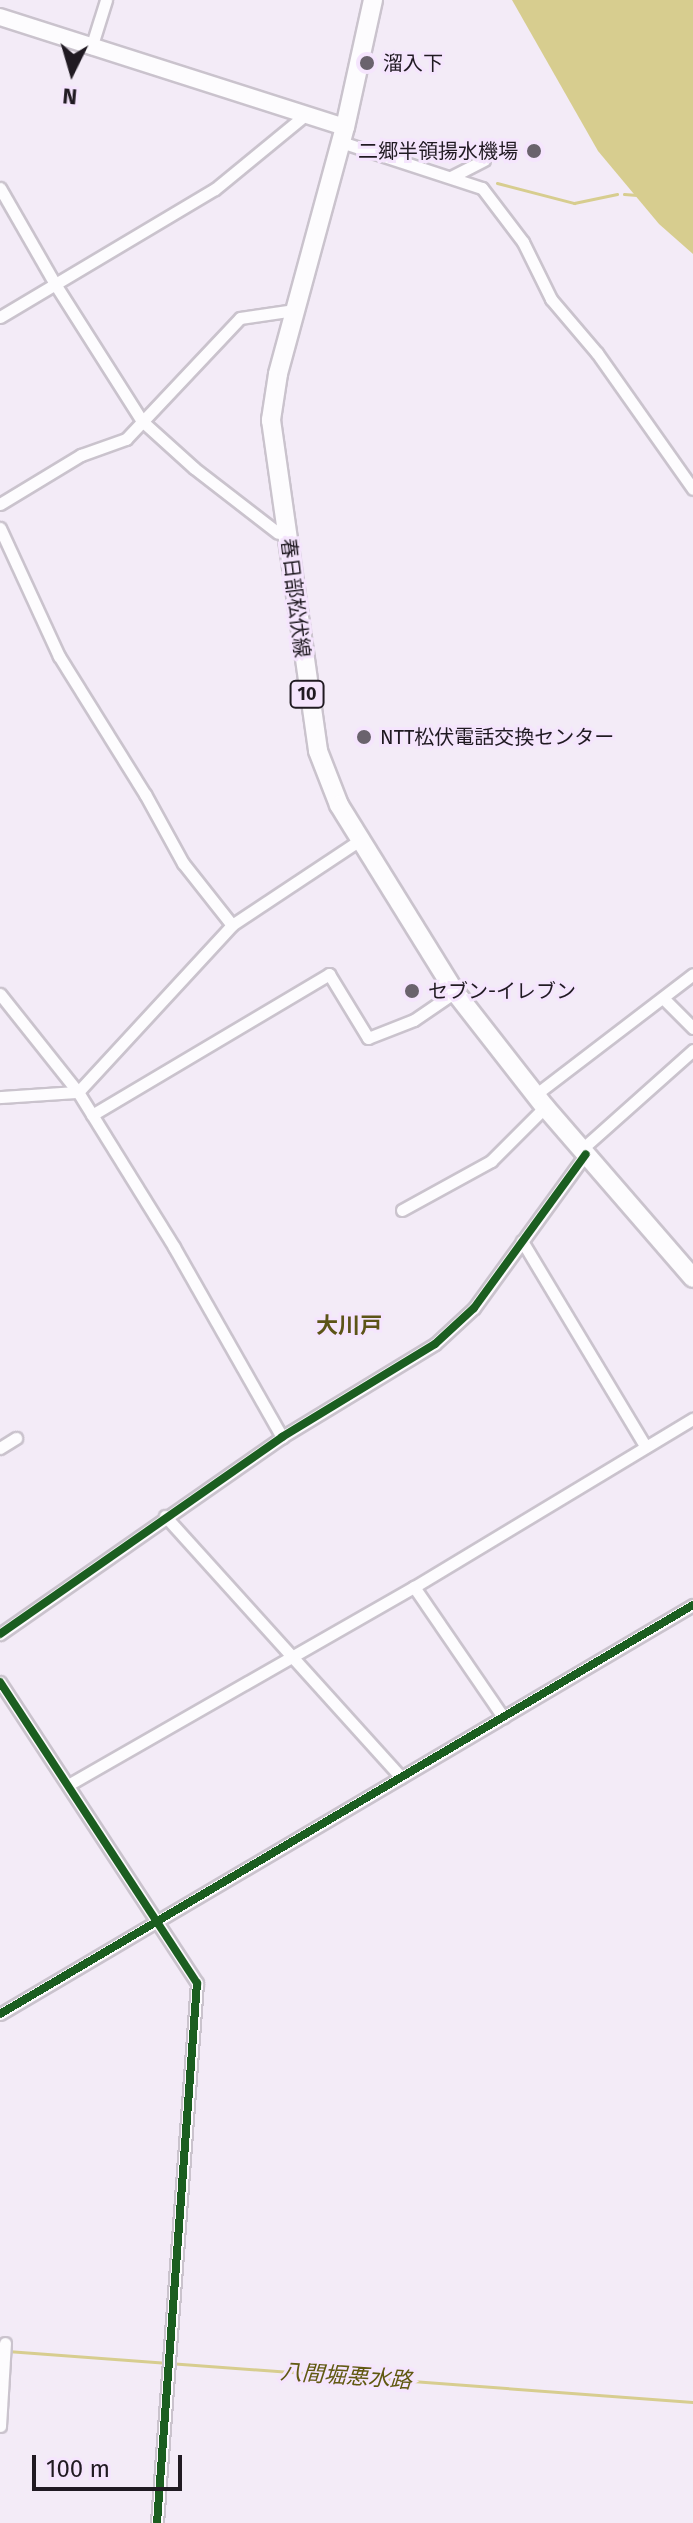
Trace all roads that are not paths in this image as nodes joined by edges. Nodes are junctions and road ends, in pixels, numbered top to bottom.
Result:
1 (106, 0) edge
2 (373, 0) edge
3 (0, 17) edge
4 (91, 48) junction
5 (305, 115) junction
6 (343, 134) junction
7 (484, 160) dead end
8 (451, 177) junction
9 (0, 188) edge
10 (55, 284) junction
11 (294, 310) junction
12 (0, 317) edge
13 (142, 421) junction
14 (693, 489) edge
15 (0, 504) edge
16 (0, 528) edge
17 (278, 533) dead end
18 (360, 840) junction
19 (232, 925) junction
20 (693, 974) edge
21 (455, 992) junction
22 (0, 994) edge
23 (664, 999) junction
24 (693, 1028) edge
25 (693, 1050) edge
26 (78, 1092) junction
27 (0, 1097) edge
28 (540, 1101) junction
29 (92, 1115) junction
30 (584, 1152) junction
31 (402, 1210) dead end
32 (522, 1241) junction
33 (693, 1278) edge
34 (693, 1419) edge
35 (282, 1437) junction
36 (16, 1438) dead end
37 (646, 1447) junction
38 (0, 1448) edge
39 (165, 1516) junction
40 (414, 1587) junction
41 (693, 1605) edge
42 (0, 1634) edge
43 (291, 1658) junction
44 (0, 1682) edge
45 (503, 1717) junction
46 (401, 1777) junction
47 (68, 1785) junction
48 (156, 1922) junction
49 (0, 2014) edge
50 (5, 2343) dead end
51 (0, 2426) edge
52 (157, 2523) edge

1 - 4 street
2 - 6 main road, 春日部松伏線 / 10
3 - 4 street
4 - 5 street
5 - 6 street
5 - 10 street
6 - 8 street
6 - 11 main road, 春日部松伏線 / 10
7 - 8 street
8 - 14 street
9 - 10 street
10 - 12 street
10 - 13 street
11 - 13 street
11 - 18 main road, 春日部松伏線 / 10
13 - 15 street
13 - 17 street
16 - 19 street
18 - 19 street
18 - 21 main road, 春日部松伏線 / 10
19 - 26 street
20 - 23 street
21 - 28 main road, 春日部松伏線 / 10
21 - 29 street
22 - 26 street
23 - 24 street
23 - 28 street
25 - 30 street
26 - 27 street
26 - 29 street
28 - 30 main road, 春日部松伏線 / 10
28 - 31 street
29 - 35 street
30 - 32 street
30 - 33 main road, 春日部松伏線 / 10
32 - 35 street
32 - 37 street
34 - 37 street
35 - 39 street
36 - 38 street
37 - 40 street
39 - 42 street
39 - 43 street
40 - 43 street
40 - 45 street
41 - 45 street
43 - 46 street
43 - 47 street
44 - 47 street
45 - 46 street
46 - 48 street
47 - 48 street
48 - 49 street
48 - 52 street
50 - 51 street

